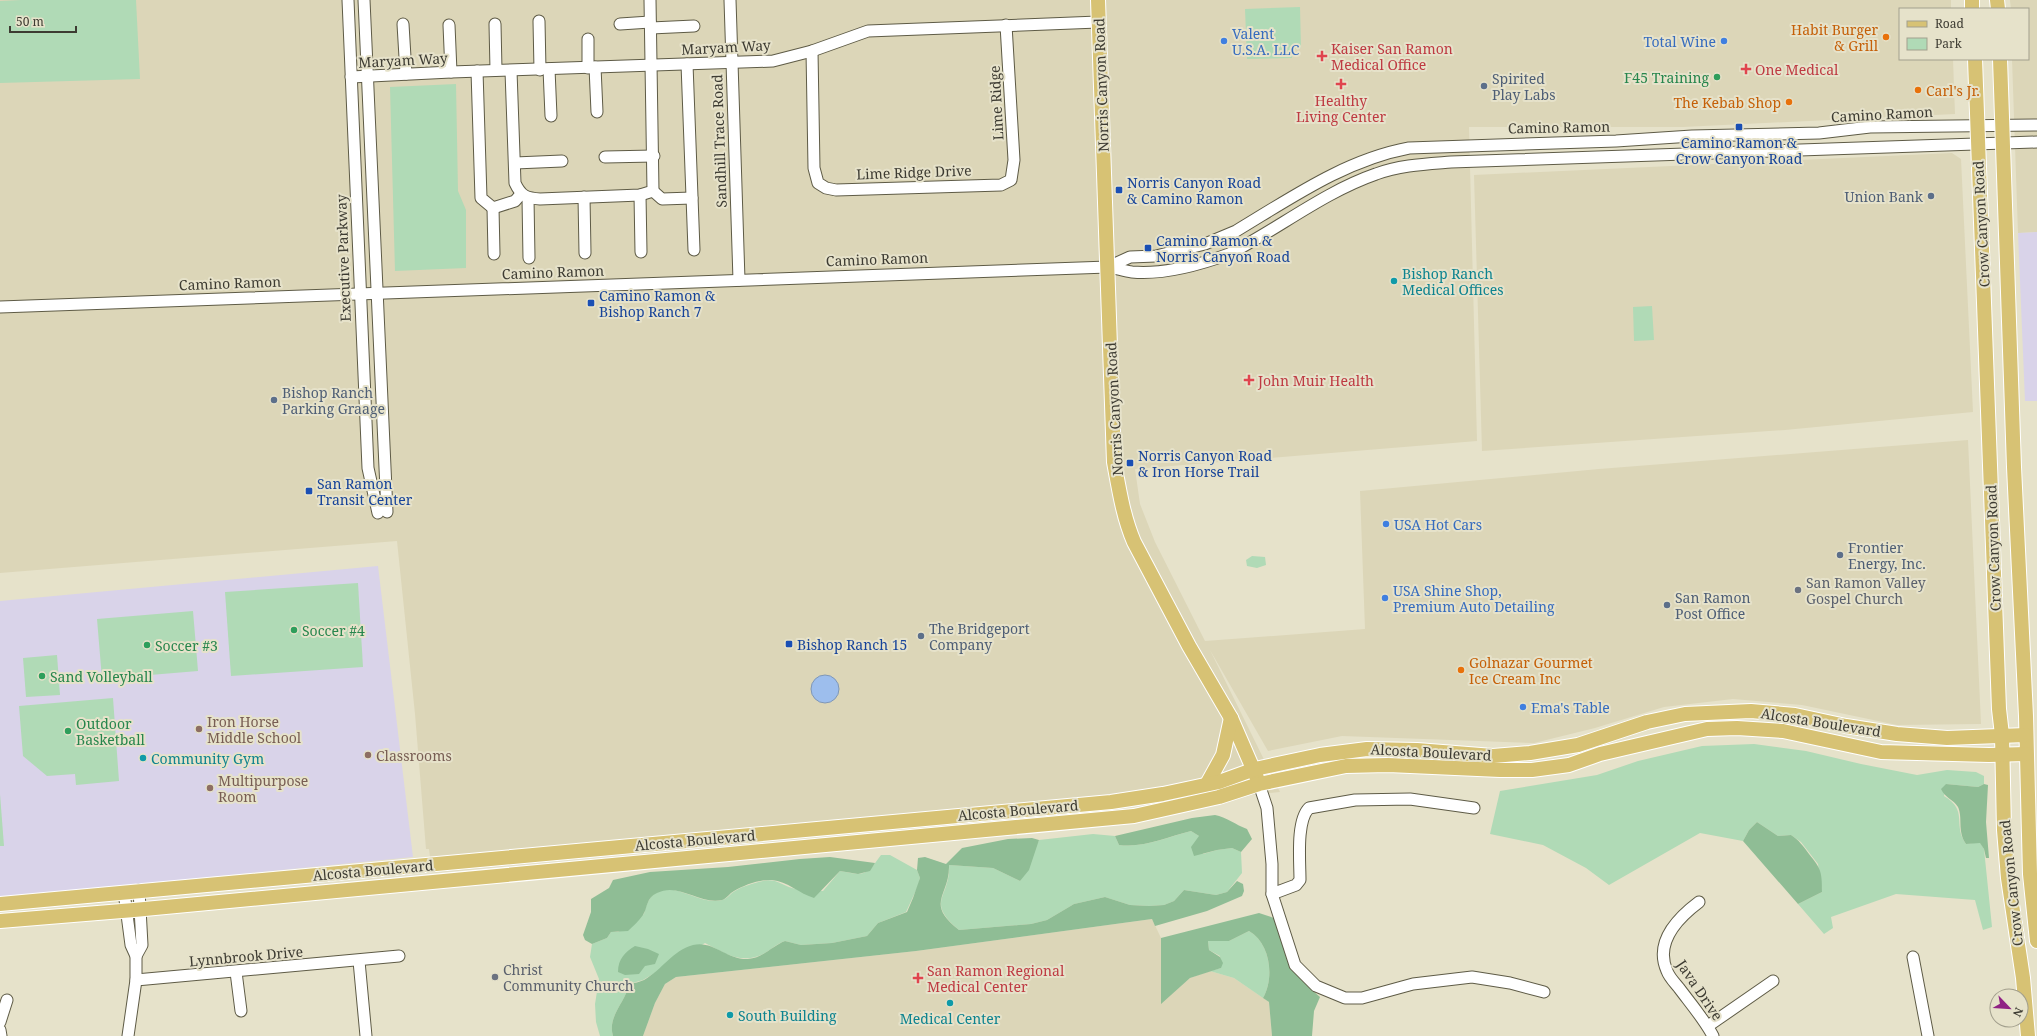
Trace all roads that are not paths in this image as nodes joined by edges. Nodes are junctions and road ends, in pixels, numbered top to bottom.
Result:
1 (348, 0) edge
2 (364, 0) edge
3 (650, 0) edge
4 (730, 0) edge
5 (1098, 0) edge
6 (539, 21) dead end
7 (1098, 22) junction
8 (403, 24) dead end
9 (495, 24) dead end
10 (620, 24) dead end
11 (449, 25) dead end
12 (650, 25) junction
13 (1006, 25) junction
14 (694, 26) dead end
15 (588, 40) dead end
16 (812, 51) junction
17 (1975, 60) edge
18 (2000, 60) edge
19 (732, 62) junction
20 (687, 64) junction
21 (651, 65) junction
22 (592, 68) junction
23 (544, 69) junction
24 (496, 70) junction
25 (477, 71) junction
26 (511, 71) junction
27 (451, 72) junction
28 (406, 74) junction
29 (351, 77) junction
30 (367, 77) junction
31 (597, 112) dead end
32 (551, 116) dead end
33 (2037, 125) edge
34 (1977, 126) junction
35 (2002, 126) junction
36 (2037, 142) edge
37 (2003, 144) junction
38 (1977, 145) junction
39 (654, 156) junction
40 (605, 157) dead end
41 (562, 162) dead end
42 (515, 163) junction
43 (1011, 180) joint
44 (653, 191) junction
45 (640, 195) junction
46 (524, 196) junction
47 (584, 197) junction
48 (692, 198) junction
49 (493, 208) junction
50 (694, 250) dead end
51 (585, 252) dead end
52 (641, 252) dead end
53 (494, 254) dead end
54 (529, 258) dead end
55 (1108, 266) junction
56 (739, 280) junction
57 (376, 293) junction
58 (360, 294) junction
59 (0, 307) edge
60 (1231, 718) junction
61 (2002, 735) junction
62 (2026, 735) junction
63 (2026, 754) junction
64 (2002, 755) junction
65 (1255, 769) junction
66 (1207, 784) junction
67 (1259, 784) junction
68 (1474, 808) dead end
69 (140, 890) junction
70 (124, 892) junction
71 (1272, 894) junction
72 (1699, 902) dead end
73 (0, 904) edge
74 (134, 910) junction
75 (0, 921) edge
76 (2037, 937) edge
77 (400, 956) dead end
78 (1913, 957) dead end
79 (359, 960) junction
80 (236, 972) junction
81 (136, 980) junction
82 (1772, 981) dead end
83 (1544, 992) dead end
84 (7, 1000) dead end
85 (241, 1012) dead end
86 (0, 1022) edge
87 (1708, 1026) junction
88 (0, 1030) edge
89 (1, 1036) edge
90 (128, 1036) edge
91 (366, 1036) edge
92 (1713, 1036) edge
93 (1928, 1036) edge
94 (2028, 1036) edge

1 - 29 street, Executive Parkway
2 - 30 street, Executive Parkway
3 - 12 street
4 - 19 street, Sandhill Trace Road
5 - 7 main road, Norris Canyon Road
6 - 23 street
7 - 13 street, Maryam Way
7 - 55 main road, Norris Canyon Road
8 - 28 street
9 - 24 street
10 - 12 street
11 - 27 street
12 - 14 street
12 - 21 street
13 - 16 street, Maryam Way
13 - 43 street, Lime Ridge
15 - 22 street
16 - 19 street, Maryam Way
16 - 43 street, Lime Ridge Drive
17 - 34 main road, Crow Canyon Road
18 - 35 main road, Crow Canyon Road
19 - 20 street, Maryam Way
19 - 56 street, Sandhill Trace Road
20 - 21 street, Maryam Way
20 - 48 street
21 - 22 street, Maryam Way
21 - 39 street
22 - 23 street, Maryam Way
22 - 31 street
23 - 26 street, Maryam Way
23 - 32 street
24 - 25 street, Maryam Way
24 - 26 street, Maryam Way
25 - 27 street, Maryam Way
25 - 49 street
26 - 42 street
27 - 28 street, Maryam Way
28 - 30 street, Maryam Way
29 - 30 street, Maryam Way
29 - 58 street, Executive Parkway
30 - 57 street, Executive Parkway
33 - 35 street, Camino Ramon
34 - 35 street, Camino Ramon
34 - 38 main road, Crow Canyon Road
34 - 55 street, Camino Ramon
35 - 37 main road, Crow Canyon Road
36 - 37 street, Camino Ramon
37 - 38 street, Camino Ramon
37 - 62 main road, Crow Canyon Road
38 - 55 street, Camino Ramon
38 - 61 main road, Crow Canyon Road
39 - 40 street
39 - 44 street
41 - 42 street
42 - 46 street
44 - 45 street
44 - 48 street
45 - 47 street
45 - 52 street
46 - 47 street
46 - 49 street
46 - 54 street
47 - 51 street
48 - 50 street
49 - 53 street
55 - 56 street, Camino Ramon
55 - 60 main road, Norris Canyon Road
56 - 57 street, Camino Ramon
57 - 58 street, Camino Ramon
57 - 58 street, Executive Parkway
58 - 59 street, Camino Ramon
60 - 65 main road, Norris Canyon Road
60 - 66 main road
61 - 62 main road, Alcosta Boulevard
61 - 64 main road, Crow Canyon Road
61 - 65 main road, Alcosta Boulevard
62 - 63 main road, Crow Canyon Road
63 - 64 main road, Alcosta Boulevard
63 - 76 main road, Crow Canyon Road
64 - 67 main road, Alcosta Boulevard
64 - 94 main road, Crow Canyon Road
65 - 66 main road, Alcosta Boulevard
65 - 67 main road, Norris Canyon Road
66 - 69 main road, Alcosta Boulevard
67 - 71 street
67 - 74 main road, Alcosta Boulevard
68 - 71 street
69 - 70 main road, Alcosta Boulevard
69 - 74 street
70 - 73 main road, Alcosta Boulevard
70 - 74 street
71 - 83 street
72 - 87 street, Java Drive
74 - 75 main road, Alcosta Boulevard
74 - 81 street
77 - 79 street, Lynnbrook Drive
78 - 93 street
79 - 80 street, Lynnbrook Drive
79 - 91 street
80 - 81 street, Lynnbrook Drive
80 - 85 street
81 - 90 street
82 - 87 street
84 - 86 street
87 - 92 street, Java Drive
88 - 89 street

